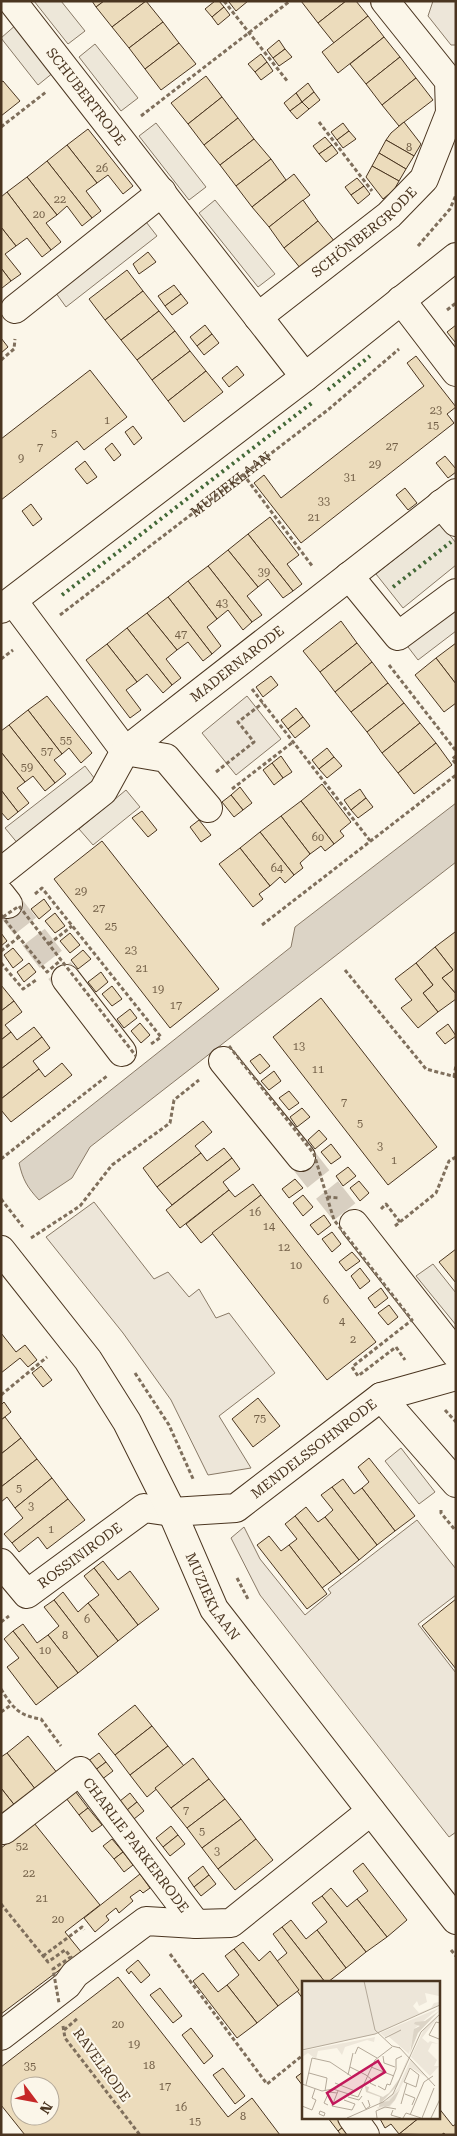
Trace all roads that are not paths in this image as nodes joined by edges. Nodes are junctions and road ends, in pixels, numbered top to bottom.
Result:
1 (12, 1) edge
2 (385, 1) edge
3 (162, 192) junction
4 (456, 257) edge
5 (401, 300) junction
6 (15, 309) dead end
7 (258, 317) junction
8 (456, 372) edge
9 (305, 377) junction
10 (451, 506) edge
11 (349, 576) junction
12 (456, 593) edge
13 (7, 605) edge
14 (125, 751) junction
15 (200, 799) road end
16 (1, 872) edge
17 (58, 970) tunnel mouth
18 (126, 1048) road end
19 (226, 1054) road end
20 (301, 1157) tunnel mouth
21 (354, 1224) tunnel mouth
22 (1, 1250) edge
23 (456, 1354) edge
24 (456, 1376) edge
25 (381, 1397) junction
26 (456, 1483) edge
27 (172, 1512) junction
28 (1, 1563) edge
29 (371, 1811) junction
30 (4, 1830) dead end
31 (456, 1920) edge
32 (196, 1924) junction
33 (1, 2036) edge
34 (353, 2118) edge
35 (365, 2135) edge

1 - 3 street, SCHUBERTRODE
2 - 7 street, SCHÖNBERGRODE
3 - 6 street
3 - 7 street, SCHUBERTRODE
4 - 5 street
5 - 8 street
5 - 9 street
7 - 9 street, SCHUBERTRODE
9 - 13 street
10 - 11 street, MADERNARODE
11 - 12 street
11 - 14 street, MADERNARODE
13 - 14 street
14 - 15 street
14 - 16 street, MADERNARODE
17 - 18 street
19 - 20 street
21 - 23 street
22 - 27 street, MUZIEKLAAN
24 - 25 street, MENDELSSOHNRODE
25 - 26 street
25 - 27 street, MENDELSSOHNRODE
27 - 28 street, ROSSINIRODE
27 - 29 street, MUZIEKLAAN
29 - 31 street, MUZIEKLAAN
29 - 32 street, CHARLIE PARKERRODE
30 - 32 street, CHARLIE PARKERRODE
32 - 33 street, CHARLIE PARKERRODE
34 - 35 street

